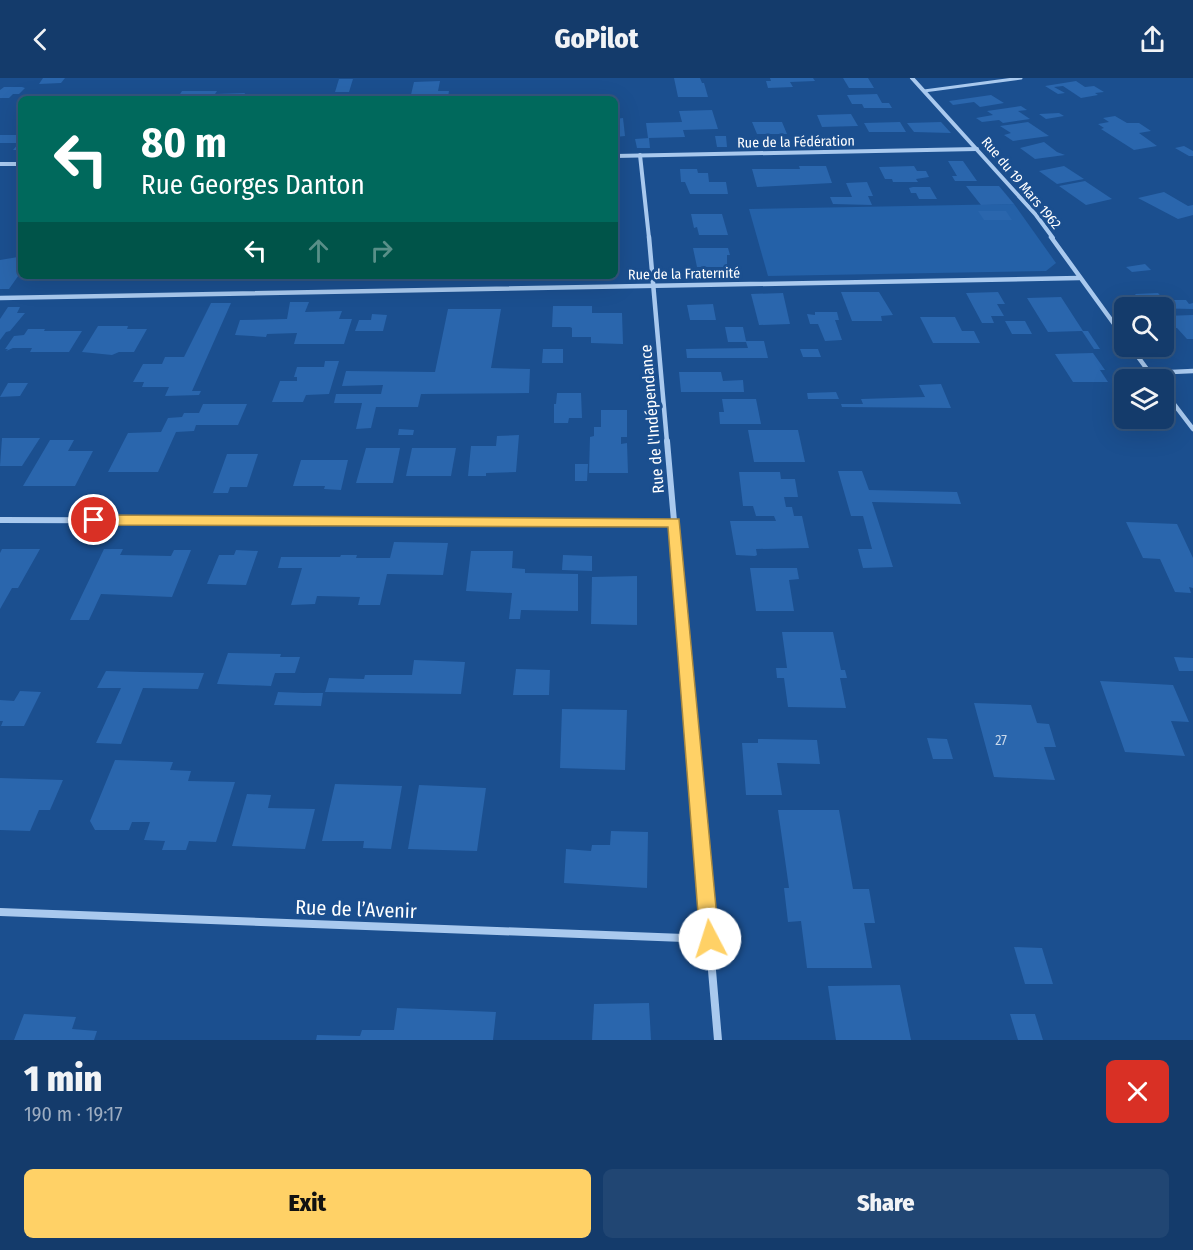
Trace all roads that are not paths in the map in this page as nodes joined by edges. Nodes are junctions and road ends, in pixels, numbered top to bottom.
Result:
1 (912, 78) edge
2 (1021, 78) edge
3 (924, 91) junction
4 (977, 149) junction
5 (640, 155) junction
6 (618, 156) edge
7 (0, 164) edge
8 (18, 164) edge
9 (1079, 278) junction
10 (654, 286) junction
11 (0, 298) edge
12 (1114, 324) edge
13 (1174, 371) edge
14 (1193, 371) edge
15 (1174, 404) edge
16 (1193, 429) edge
17 (0, 520) edge
18 (675, 522) junction
19 (0, 912) edge
20 (710, 939) junction
21 (718, 1040) edge

1 - 3 street, Rue du 19 Mars 1962
2 - 3 lane
3 - 4 street, Rue du 19 Mars 1962
4 - 5 street, Rue de la Fédération
4 - 9 street, Rue du 19 Mars 1962
5 - 6 street, Rue de la Fédération
5 - 10 street, Rue de l'Indépendance
7 - 8 street
9 - 10 street, Rue de la Fraternité
9 - 12 street, Rue du 19 Mars 1962
10 - 11 street, Rue de la Fraternité
10 - 18 street, Rue de l'Indépendance
13 - 14 street
15 - 16 street
17 - 18 street
18 - 20 street, Rue de l'Indépendance
19 - 20 street, Rue de l’Avenir
20 - 21 street, Rue de l'Indépendance

